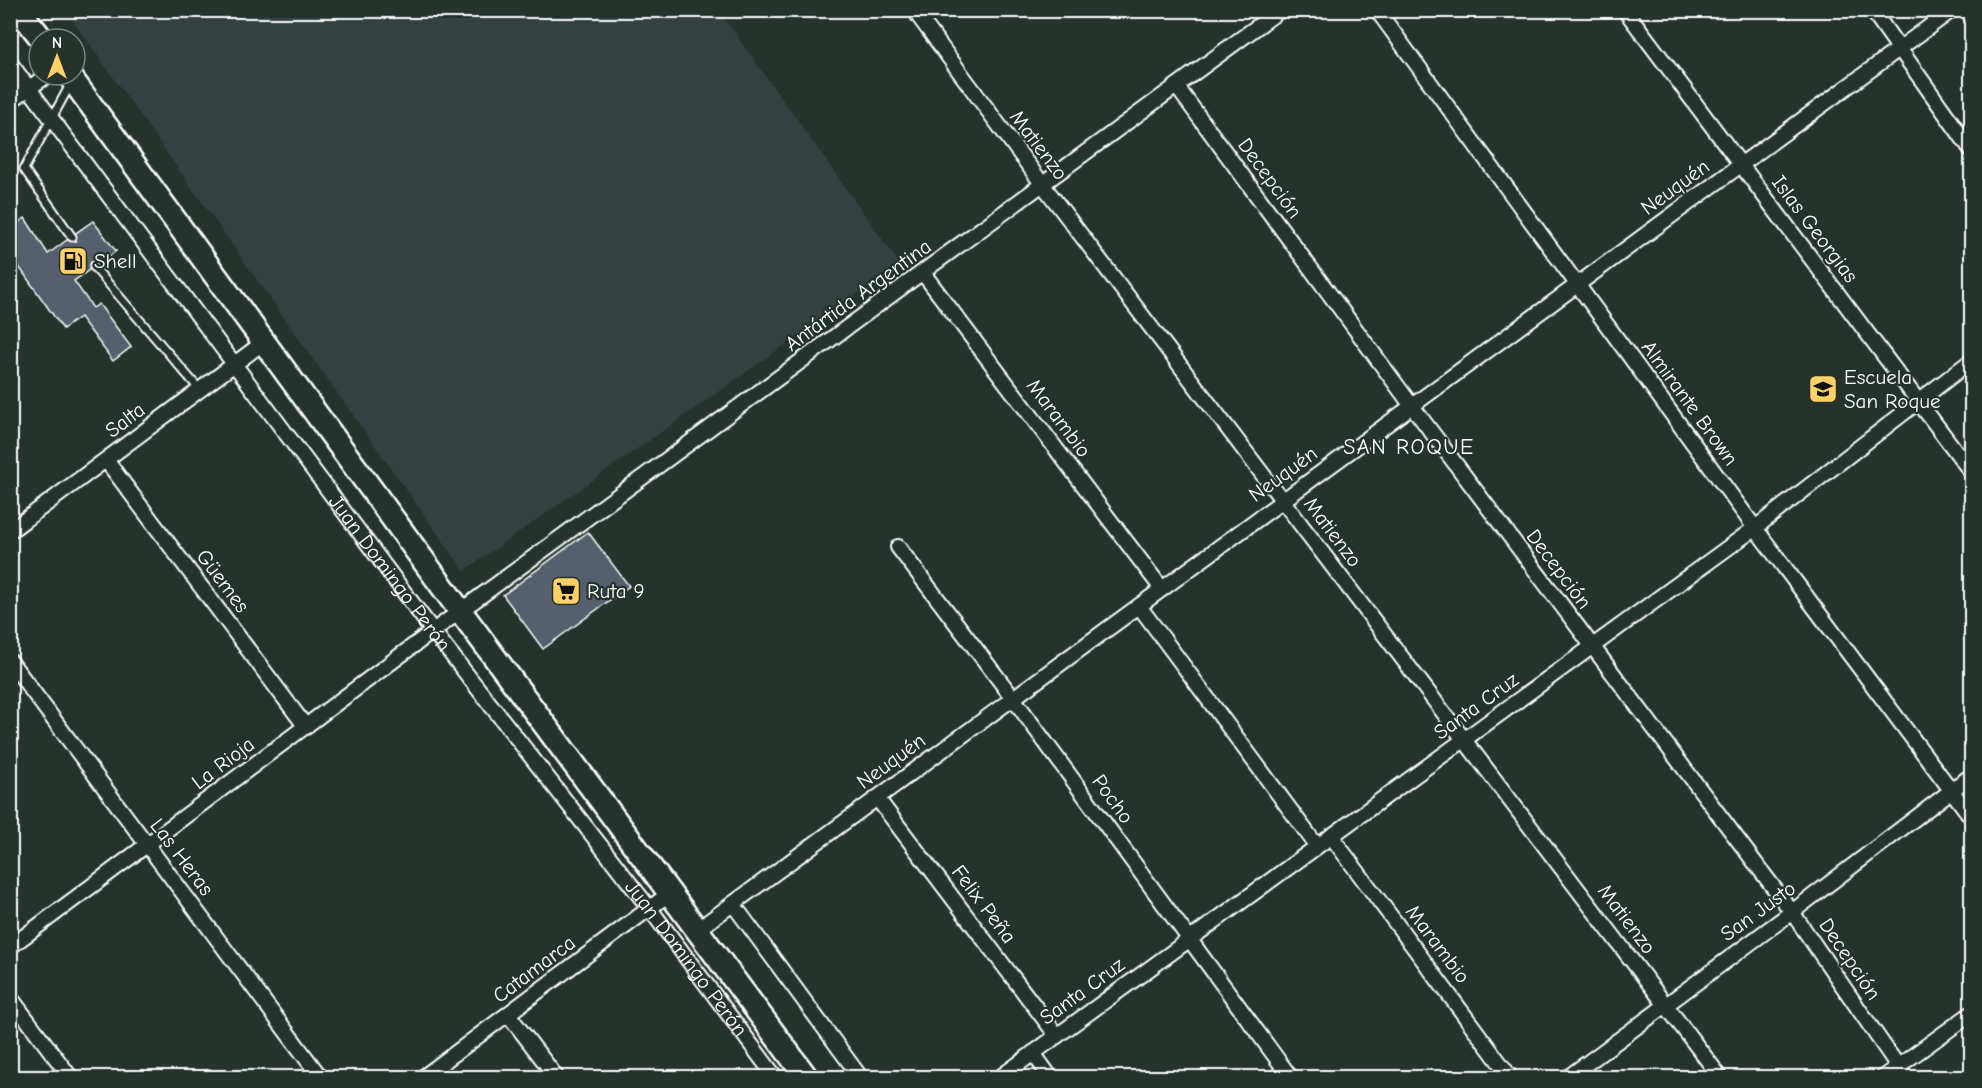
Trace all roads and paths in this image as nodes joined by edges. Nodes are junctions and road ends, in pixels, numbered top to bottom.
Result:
1 (19, 10) edge
2 (914, 10) edge
3 (1280, 10) edge
4 (1377, 10) edge
5 (1625, 10) edge
6 (1872, 10) edge
7 (1952, 10) edge
8 (32, 27) edge
9 (1901, 49) junction
10 (10, 63) edge
11 (66, 87) edge
12 (78, 87) edge
13 (1177, 87) junction
14 (29, 88) junction
15 (10, 101) edge
16 (51, 118) junction
17 (1971, 151) edge
18 (1741, 165) junction
19 (1042, 185) junction
20 (72, 237) dead end
21 (94, 267) dead end
22 (923, 273) junction
23 (1577, 285) junction
24 (264, 342) junction
25 (1971, 360) edge
26 (235, 364) junction
27 (200, 390) junction
28 (1918, 402) junction
29 (1412, 406) junction
30 (106, 460) junction
31 (1971, 473) edge
32 (1282, 501) junction
33 (1755, 528) junction
34 (10, 531) edge
35 (898, 547) dead end
36 (1162, 589) junction
37 (1139, 606) junction
38 (461, 612) junction
39 (433, 631) junction
40 (1592, 647) junction
41 (10, 661) edge
42 (1013, 698) junction
43 (306, 727) junction
44 (1464, 740) junction
45 (1971, 775) edge
46 (1951, 790) junction
47 (877, 798) junction
48 (1971, 818) edge
49 (1331, 836) junction
50 (147, 845) junction
51 (1317, 846) junction
52 (670, 893) junction
53 (733, 904) junction
54 (650, 909) junction
55 (1792, 912) junction
56 (697, 930) junction
57 (1190, 939) junction
58 (10, 947) edge
59 (10, 997) edge
60 (1665, 1004) junction
61 (1971, 1013) edge
62 (508, 1014) junction
63 (1057, 1036) junction
64 (1033, 1053) junction
65 (1897, 1066) junction
66 (71, 1077) edge
67 (321, 1077) edge
68 (422, 1077) edge
69 (557, 1077) edge
70 (776, 1077) edge
71 (807, 1077) edge
72 (861, 1077) edge
73 (999, 1077) edge
74 (1052, 1077) edge
75 (1291, 1077) edge
76 (1511, 1077) edge
77 (1567, 1077) edge
78 (1721, 1077) edge
79 (1882, 1077) edge
80 (1906, 1077) edge

1 - 8 main road
2 - 19 street, Matienzo
3 - 13 street, Antártida Argentina
4 - 23 street, Almirante Brown
5 - 18 street, Islas Georgias
6 - 9 street
7 - 9 street, Neuquén
9 - 17 street
9 - 18 street, Neuquén
10 - 14 street, Juan Domingo Perón
11 - 16 lane
12 - 24 main road, Juan Domingo Perón
13 - 19 street, Antártida Argentina
13 - 29 street, Decepción
14 - 15 street
14 - 16 street, Juan Domingo Perón
16 - 20 lane
16 - 26 street, Juan Domingo Perón
18 - 23 street, Neuquén
18 - 28 street, Islas Georgias
19 - 22 street, Antártida Argentina
19 - 32 street, Matienzo
21 - 27 lane
22 - 36 street, Marambio
22 - 38 street, Antártida Argentina
23 - 29 street, Neuquén
23 - 33 street, Almirante Brown
24 - 26 street, Salta
24 - 38 main road, Juan Domingo Perón
25 - 28 street, Santa Cruz
26 - 27 street, Salta
26 - 39 street, Juan Domingo Perón
27 - 30 street, Salta
28 - 31 street, Islas Georgias
28 - 33 street, Santa Cruz
29 - 32 street, Neuquén
29 - 40 street, Decepción
30 - 34 street, Salta
30 - 43 street, Güemes
32 - 36 street, Neuquén
32 - 44 street, Matienzo
33 - 40 street, Santa Cruz
33 - 46 street, Almirante Brown
35 - 42 street, Pocho
36 - 37 street, Neuquén
37 - 42 street, Neuquén
37 - 51 street
38 - 39 street, La Rioja
38 - 52 main road, Juan Domingo Perón
39 - 43 street, La Rioja
39 - 54 street, Juan Domingo Perón
40 - 44 street, Santa Cruz
40 - 55 street, Decepción
41 - 50 street, Las Heras
42 - 47 street, Neuquén
42 - 57 street, Pocho
43 - 50 street, La Rioja
44 - 49 street, Santa Cruz
44 - 60 street, Matienzo
45 - 46 street, San Justo
46 - 48 street, Almirante Brown
46 - 55 street, San Justo
47 - 53 street, Neuquén
47 - 63 street, Felix Peña
49 - 51 street, Santa Cruz
49 - 76 street, Marambio
50 - 58 street, La Rioja
50 - 67 street, Las Heras
51 - 57 street, Santa Cruz
52 - 54 street, Catamarca
52 - 56 main road, Juan Domingo Perón
53 - 56 street, Neuquén
53 - 72 street
54 - 62 street, Catamarca
54 - 70 street, Juan Domingo Perón
55 - 60 street, San Justo
55 - 65 street, Decepción
56 - 71 main road, Juan Domingo Perón
57 - 63 street, Santa Cruz
57 - 75 street, Pocho
59 - 66 street
60 - 77 street, San Justo
60 - 78 street, Matienzo
61 - 65 street
62 - 68 street, Catamarca
62 - 69 street
63 - 64 street, Santa Cruz
64 - 73 street, Santa Cruz
64 - 74 street
65 - 79 street
65 - 80 street, Decepción

